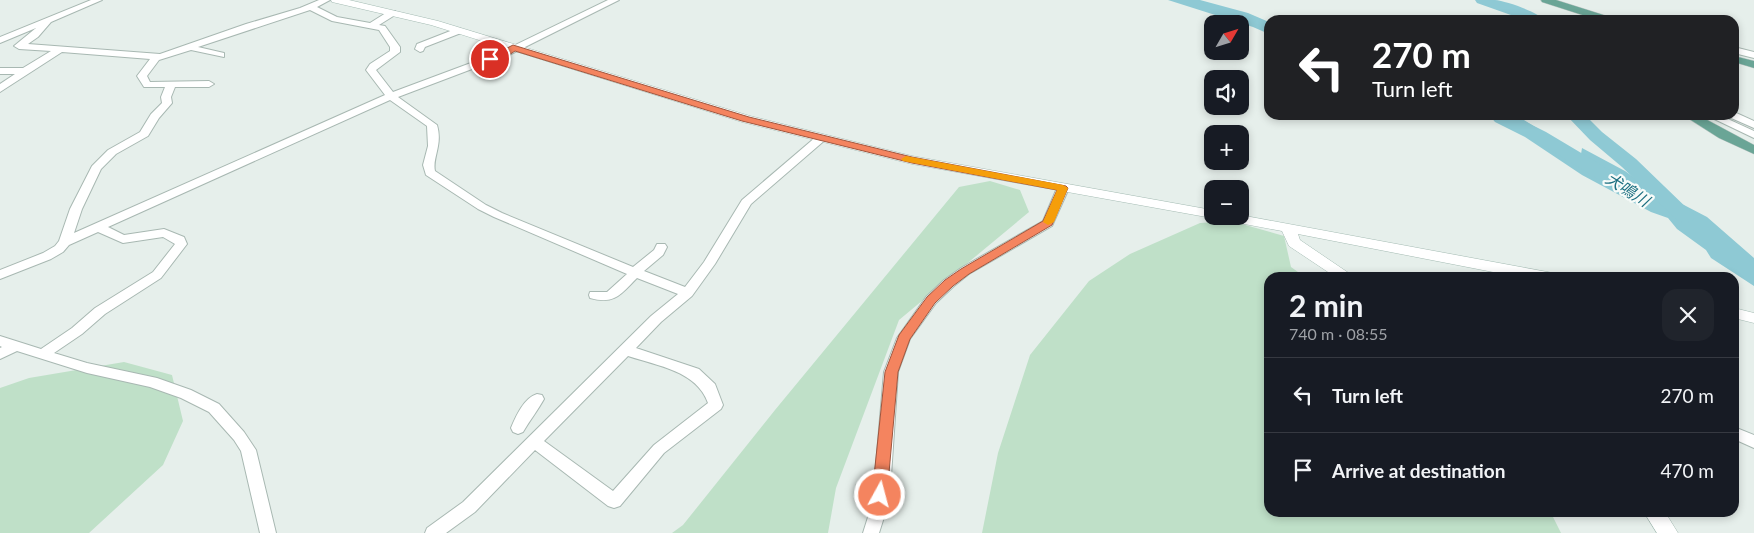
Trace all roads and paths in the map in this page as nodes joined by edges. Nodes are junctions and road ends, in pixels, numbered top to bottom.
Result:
1 (98, 0) edge
2 (326, 0) edge
3 (336, 0) edge
4 (615, 0) edge
5 (1546, 0) edge
6 (311, 7) junction
7 (392, 13) junction
8 (1593, 15) edge
9 (47, 22) junction
10 (373, 25) junction
11 (458, 30) junction
12 (0, 40) edge
13 (193, 46) junction
14 (513, 48) junction
15 (420, 49) dead end
16 (58, 50) junction
17 (1739, 51) edge
18 (221, 55) dead end
19 (1754, 55) edge
20 (155, 58) junction
21 (1739, 60) edge
22 (1754, 65) edge
23 (0, 71) edge
24 (25, 71) junction
25 (170, 84) junction
26 (209, 84) dead end
27 (0, 89) edge
28 (391, 96) junction
29 (1739, 118) edge
30 (1700, 120) edge
31 (1721, 120) edge
32 (1754, 125) edge
33 (1754, 136) edge
34 (821, 138) junction
35 (1754, 150) edge
36 (1063, 188) junction
37 (1204, 213) edge
38 (1249, 221) edge
39 (100, 228) junction
40 (1288, 228) junction
41 (65, 242) junction
42 (662, 247) dead end
43 (635, 272) junction
44 (1340, 272) edge
45 (1521, 272) edge
46 (0, 275) edge
47 (687, 293) junction
48 (595, 295) dead end
49 (1739, 314) edge
50 (1754, 318) edge
51 (0, 340) edge
52 (15, 346) junction
53 (627, 350) junction
54 (44, 353) junction
55 (0, 354) edge
56 (537, 399) dead end
57 (518, 428) dead end
58 (1739, 435) edge
59 (535, 442) junction
60 (1754, 442) edge
61 (1657, 517) edge
62 (268, 533) edge
63 (434, 533) edge
64 (871, 533) edge
65 (1668, 533) edge

1 - 9 street
2 - 6 street
3 - 7 street
4 - 14 street
5 - 8 main road
6 - 10 street
6 - 13 street
7 - 10 street
7 - 11 street
9 - 12 street
9 - 16 street
10 - 28 street
11 - 14 street
11 - 15 street
13 - 18 street
13 - 20 street
14 - 28 street
14 - 34 street
16 - 20 street
16 - 24 street
17 - 19 street
20 - 25 street
21 - 22 main road
23 - 24 street
24 - 27 street
25 - 26 street
25 - 41 street
28 - 39 street
28 - 43 street
29 - 32 street
30 - 35 main road
31 - 33 street
34 - 36 street
34 - 47 street
36 - 37 street
36 - 64 street
38 - 40 street
39 - 41 street
39 - 54 street
40 - 44 street
40 - 45 street
41 - 46 street
42 - 43 street
43 - 47 street
43 - 48 street
47 - 53 street
49 - 50 street
51 - 52 street
52 - 54 street
52 - 55 street
53 - 59 street
53 - 59 street
54 - 62 street
56 - 57 street
58 - 60 street
59 - 63 street
61 - 65 street

